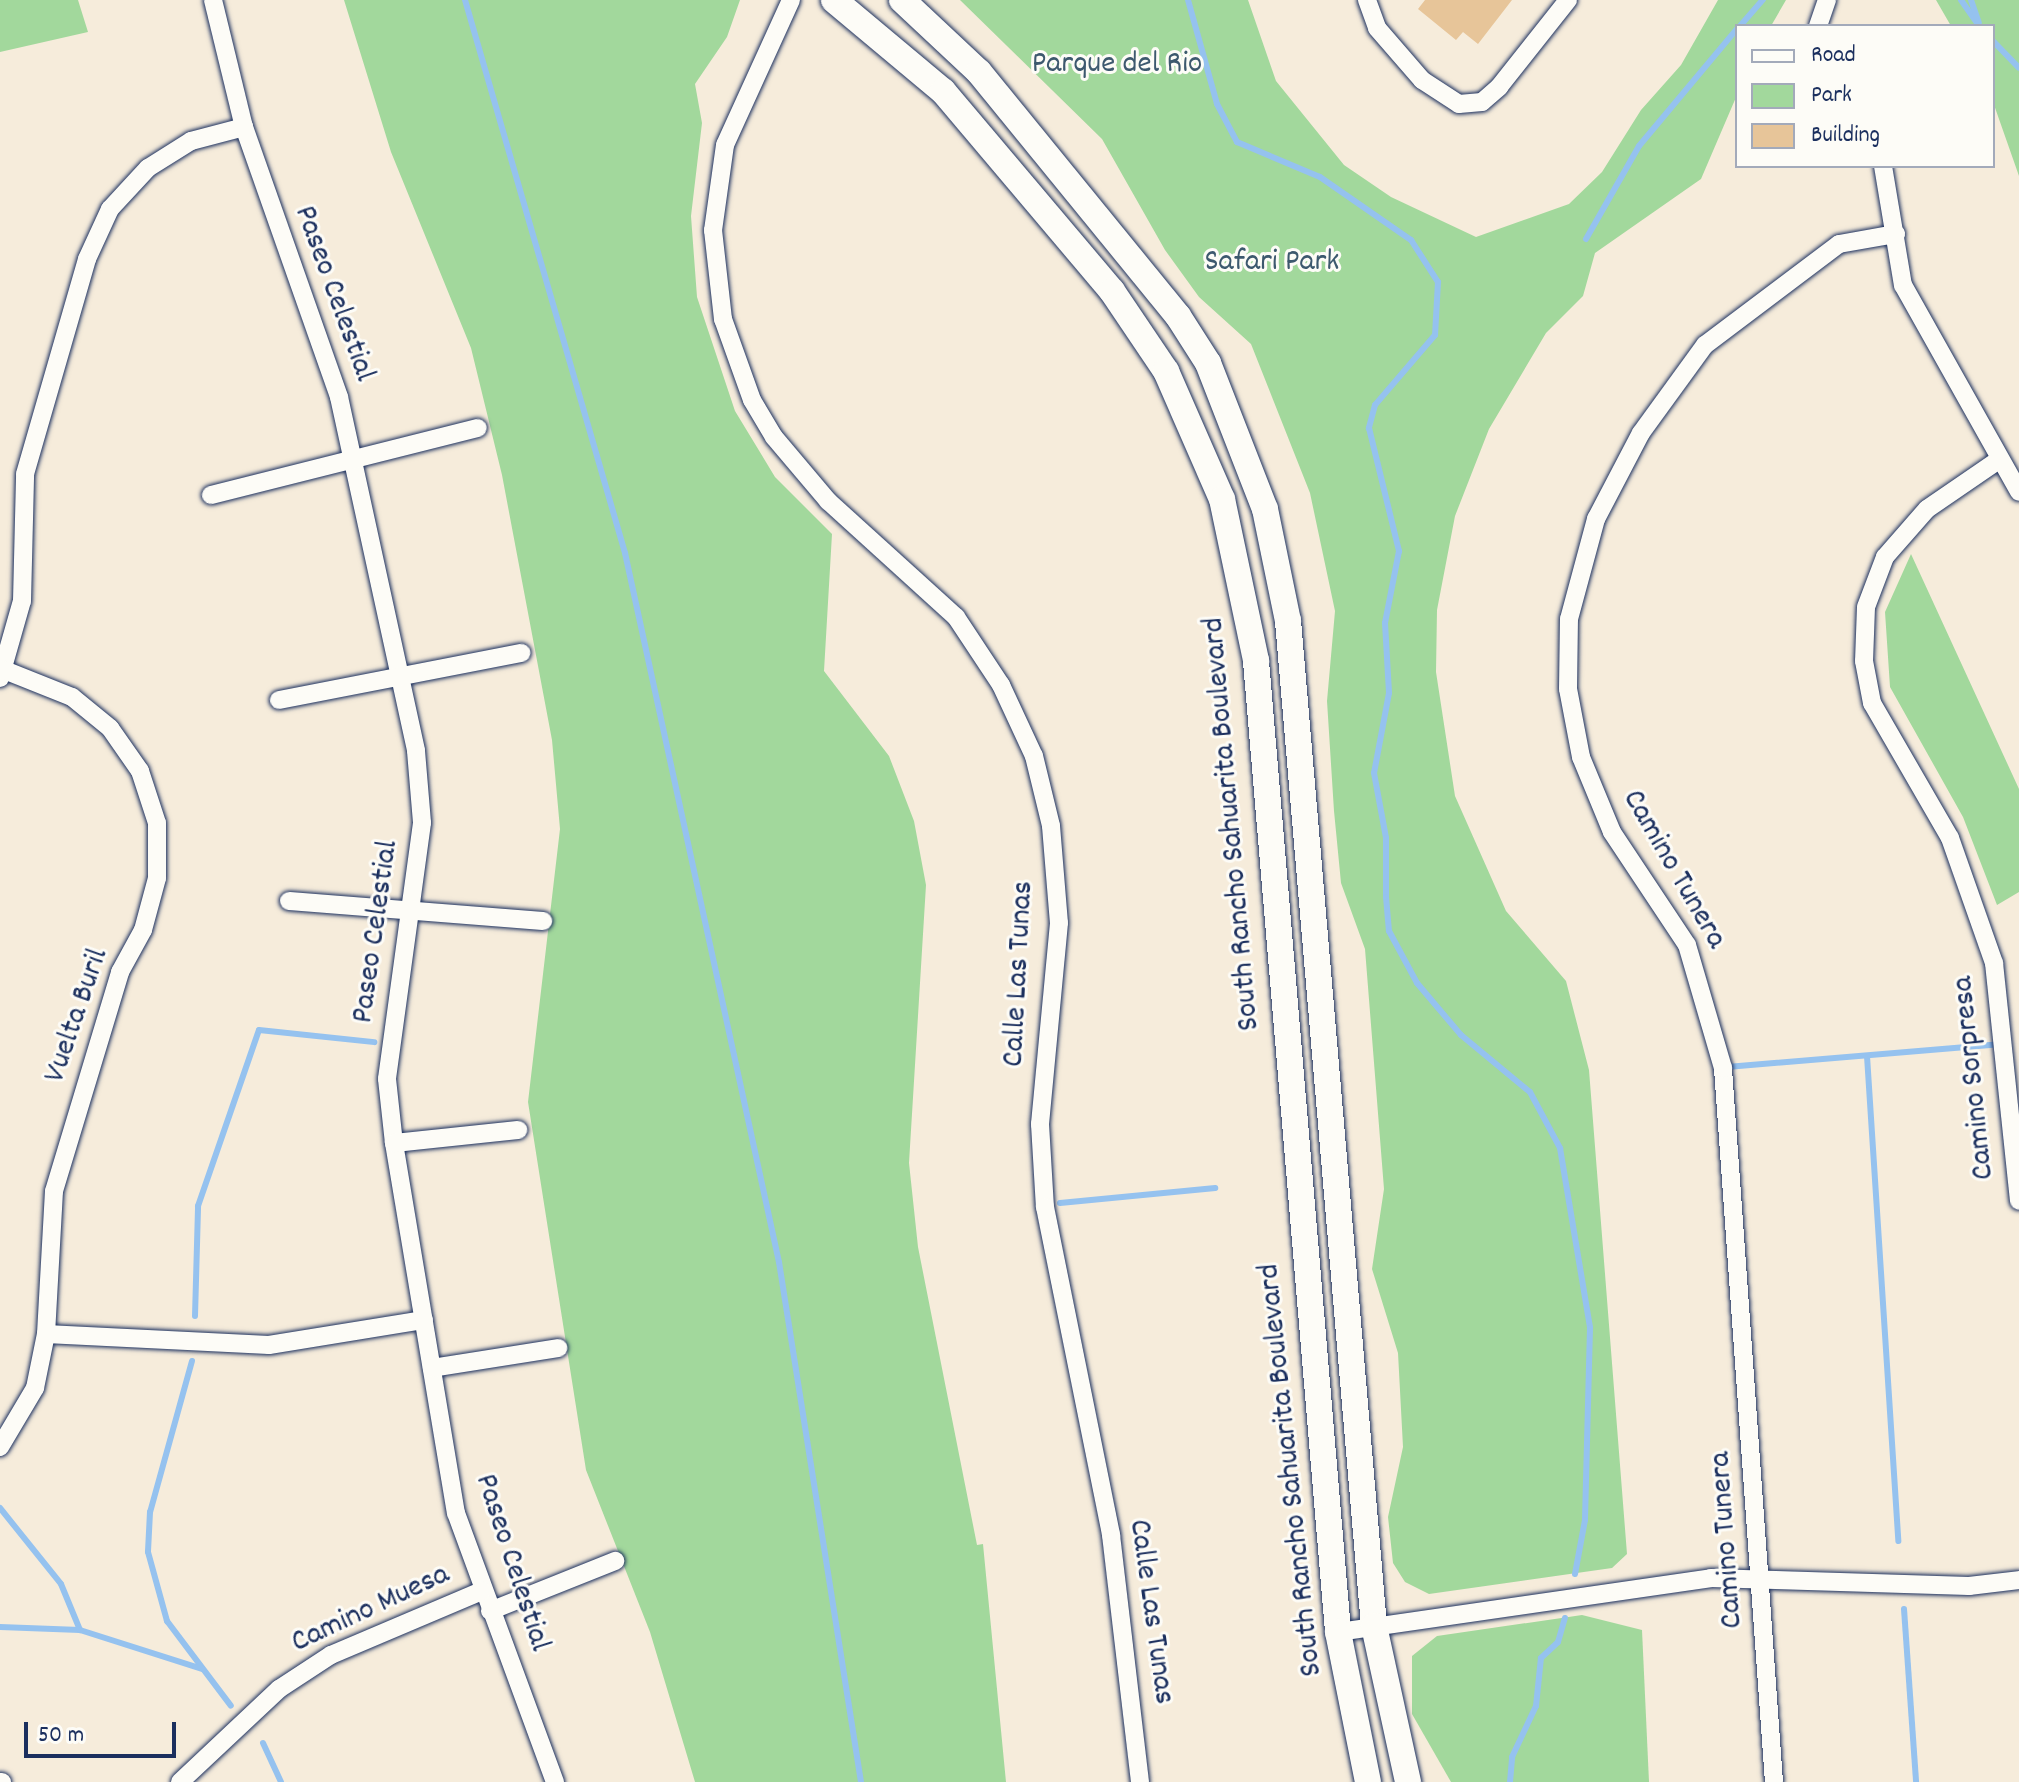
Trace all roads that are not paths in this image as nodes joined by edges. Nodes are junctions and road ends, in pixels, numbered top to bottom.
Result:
1 (213, 0) edge
2 (791, 0) edge
3 (834, 0) edge
4 (902, 0) edge
5 (1367, 0) edge
6 (1568, 0) edge
7 (1827, 0) edge
8 (1819, 24) edge
9 (244, 127) junction
10 (1883, 168) edge
11 (1896, 234) junction
12 (478, 428) dead end
13 (355, 457) junction
14 (2000, 459) junction
15 (2019, 492) edge
16 (211, 495) dead end
17 (521, 653) dead end
18 (2, 674) edge
19 (400, 676) junction
20 (279, 700) dead end
21 (289, 901) dead end
22 (415, 912) junction
23 (543, 921) dead end
24 (2014, 1057) edge
25 (518, 1130) dead end
26 (394, 1143) junction
27 (2019, 1201) edge
28 (424, 1320) junction
29 (46, 1334) junction
30 (558, 1348) dead end
31 (432, 1368) junction
32 (0, 1447) edge
33 (615, 1561) dead end
34 (1761, 1579) junction
35 (2019, 1580) edge
36 (482, 1591) junction
37 (490, 1611) junction
38 (1374, 1626) junction
39 (1338, 1632) junction
40 (180, 1782) edge
41 (555, 1782) edge
42 (1140, 1782) edge
43 (1368, 1782) edge
44 (1408, 1782) edge
45 (1774, 1782) edge

1 - 9 street, Paseo Celestial
2 - 42 street, Calle Las Tunas
3 - 39 street, South Rancho Sahuarita Boulevard
4 - 38 street, South Rancho Sahuarita Boulevard
5 - 6 street
7 - 8 street
9 - 13 street, Paseo Celestial
9 - 18 street
10 - 11 street
11 - 14 street
11 - 34 street, Camino Tunera
12 - 13 street
13 - 16 street
13 - 19 street, Paseo Celestial
14 - 15 street
14 - 24 street, Camino Sorpresa
17 - 19 street
18 - 29 street, Vuelta Buril
19 - 20 street
19 - 22 street, Paseo Celestial
21 - 22 street
22 - 23 street
22 - 26 street, Paseo Celestial
24 - 27 street, Camino Sorpresa
25 - 26 street
26 - 28 street, Paseo Celestial
28 - 29 street
28 - 31 street, Paseo Celestial
29 - 32 street, Vuelta Buril
30 - 31 street
31 - 36 street, Paseo Celestial
33 - 37 street
34 - 35 street
34 - 38 street
34 - 45 street, Camino Tunera
36 - 37 street, Paseo Celestial
36 - 40 street, Camino Muesa
37 - 41 street, Paseo Celestial
38 - 39 street
38 - 44 street, South Rancho Sahuarita Boulevard
39 - 43 street, South Rancho Sahuarita Boulevard

